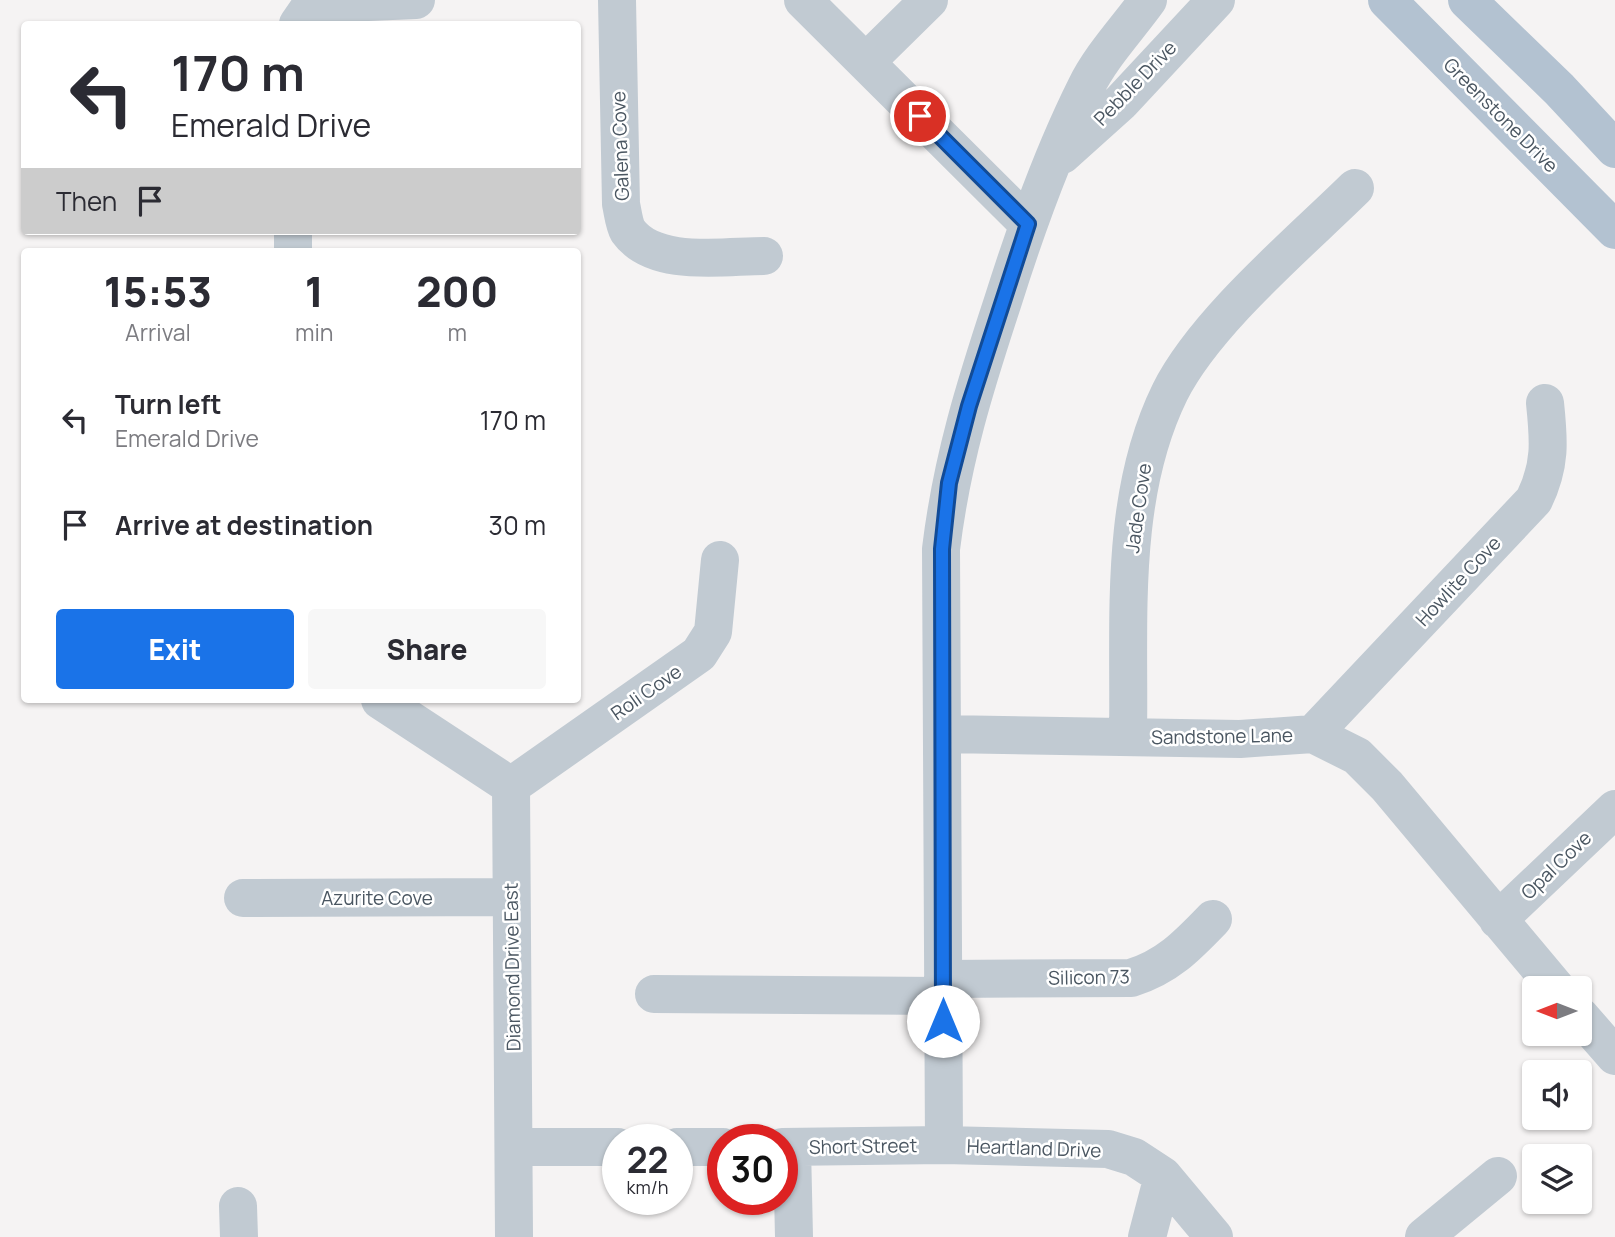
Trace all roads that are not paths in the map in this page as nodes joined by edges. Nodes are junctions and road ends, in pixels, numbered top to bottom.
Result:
1 (416, 0) edge
2 (426, 0) edge
3 (617, 0) edge
4 (803, 0) edge
5 (929, 0) edge
6 (1148, 0) edge
7 (1216, 0) edge
8 (1387, 0) edge
9 (1467, 0) edge
10 (300, 19) edge
11 (866, 62) junction
12 (1615, 149) edge
13 (1052, 164) junction
14 (1355, 188) dead end
15 (1028, 224) junction
16 (1615, 230) edge
17 (764, 256) dead end
18 (1545, 403) dead end
19 (720, 559) dead end
20 (385, 703) edge
21 (944, 734) junction
22 (1313, 734) junction
23 (1128, 737) junction
24 (512, 786) junction
25 (1615, 809) edge
26 (510, 897) junction
27 (243, 898) dead end
28 (1213, 919) dead end
29 (1498, 920) junction
30 (1546, 976) edge
31 (943, 987) junction
32 (654, 994) dead end
33 (1592, 1030) edge
34 (1615, 1056) edge
35 (944, 1145) junction
36 (515, 1147) junction
37 (602, 1147) edge
38 (798, 1147) edge
39 (1163, 1176) junction
40 (1498, 1176) dead end
41 (792, 1215) edge
42 (514, 1237) edge
43 (794, 1237) edge
44 (1147, 1237) edge
45 (1214, 1237) edge
46 (1424, 1237) edge

1 - 2 street
1 - 10 street
3 - 17 street, Galena Cove
4 - 11 street
5 - 11 street
6 - 13 street, Pebble Drive
7 - 13 street, Pebble Drive
8 - 16 main road, Greenstone Drive
9 - 12 main road
11 - 15 street
13 - 15 street, Pebble Drive
14 - 23 street, Jade Cove
15 - 21 street, Pebble Drive
18 - 22 street, Howlite Cove
19 - 24 street, Roli Cove
20 - 24 street
21 - 23 street, Sandstone Lane
21 - 31 street, Pebble Drive
22 - 23 street, Sandstone Lane
22 - 29 street, Sandstone Lane
24 - 26 street, Diamond Drive East
25 - 29 street, Opal Cove
26 - 27 street, Azurite Cove
26 - 36 street, Diamond Drive East
28 - 31 street, Silicon 73
29 - 30 street, Sandstone Lane
31 - 32 street, Silicon 73
31 - 35 street, Pebble Drive
33 - 34 street
35 - 38 street, Short Street
35 - 39 street, Heartland Drive
36 - 37 street
36 - 42 street, Diamond Drive East
39 - 44 street
39 - 45 street, Heartland Drive
40 - 46 street
41 - 43 street

